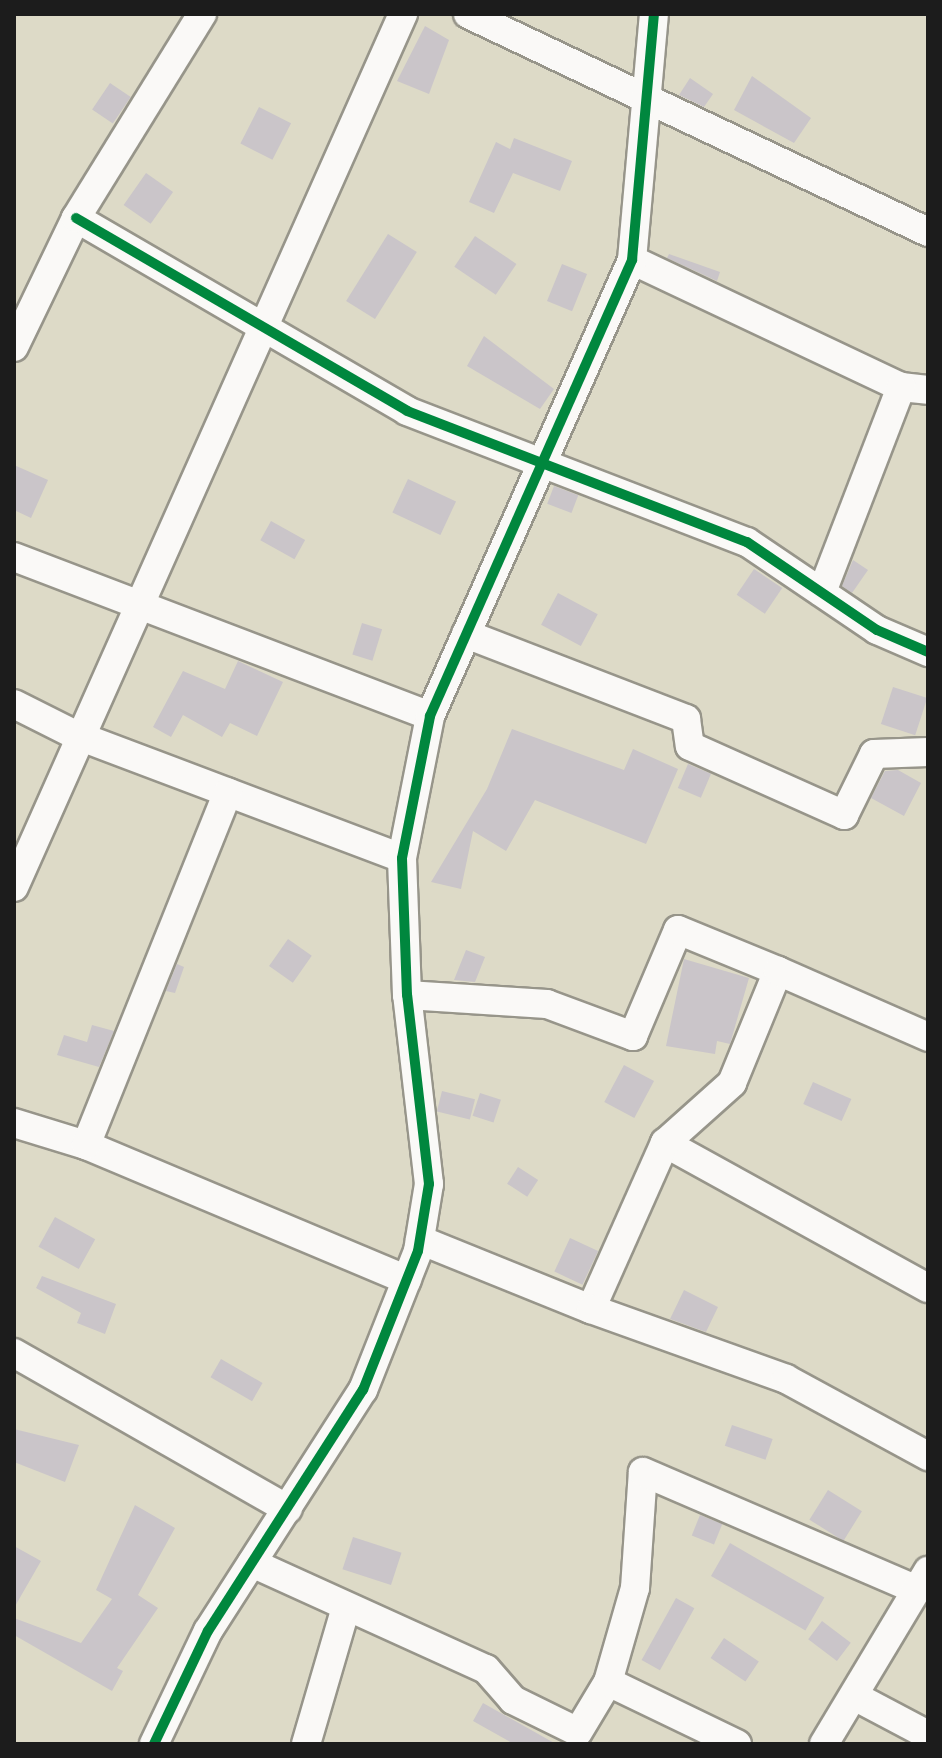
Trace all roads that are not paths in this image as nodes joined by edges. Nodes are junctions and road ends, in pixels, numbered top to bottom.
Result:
1 (202, 14) edge
2 (403, 14) edge
3 (468, 14) edge
4 (654, 14) edge
5 (646, 104) junction
6 (76, 218) junction
7 (928, 232) edge
8 (632, 260) junction
9 (262, 324) junction
10 (14, 347) edge
11 (914, 388) edge
12 (542, 462) junction
13 (14, 557) edge
14 (822, 592) junction
15 (138, 600) junction
16 (466, 634) junction
17 (928, 652) edge
18 (14, 704) edge
19 (430, 716) junction
20 (76, 735) junction
21 (928, 752) edge
22 (228, 792) junction
23 (402, 858) junction
24 (14, 887) edge
25 (778, 971) junction
26 (407, 995) junction
27 (928, 1037) edge
28 (14, 1123) edge
29 (665, 1143) junction
30 (86, 1145) junction
31 (420, 1240) junction
32 (407, 1280) junction
33 (928, 1288) edge
34 (591, 1309) junction
35 (14, 1353) edge
36 (928, 1456) edge
37 (288, 1509) junction
38 (252, 1563) junction
39 (923, 1581) edge
40 (346, 1607) junction
41 (608, 1682) junction
42 (856, 1697) junction
43 (928, 1735) edge
44 (154, 1744) edge
45 (306, 1744) edge
46 (737, 1744) edge
47 (824, 1744) edge

1 - 6 street
2 - 9 street
3 - 5 street
4 - 5 street
5 - 7 street
5 - 8 street
6 - 9 street
6 - 10 street
8 - 11 street
8 - 12 street
9 - 12 street
9 - 15 street
11 - 14 street
12 - 14 street
12 - 16 street
13 - 15 street
14 - 17 street
15 - 19 street
15 - 20 street
16 - 19 street
16 - 21 street
18 - 20 street
19 - 23 street
20 - 22 street
20 - 24 street
22 - 23 street
22 - 30 street
23 - 26 street
25 - 26 street
25 - 27 street
25 - 29 street
26 - 31 street
28 - 30 street
29 - 33 street
29 - 34 street
30 - 32 street
31 - 32 street
31 - 34 street
32 - 37 street
34 - 36 street
35 - 37 street
37 - 38 street
38 - 40 street
38 - 44 street
39 - 41 street
39 - 42 street
40 - 41 street
40 - 45 street
41 - 46 street
42 - 43 street
42 - 47 street

